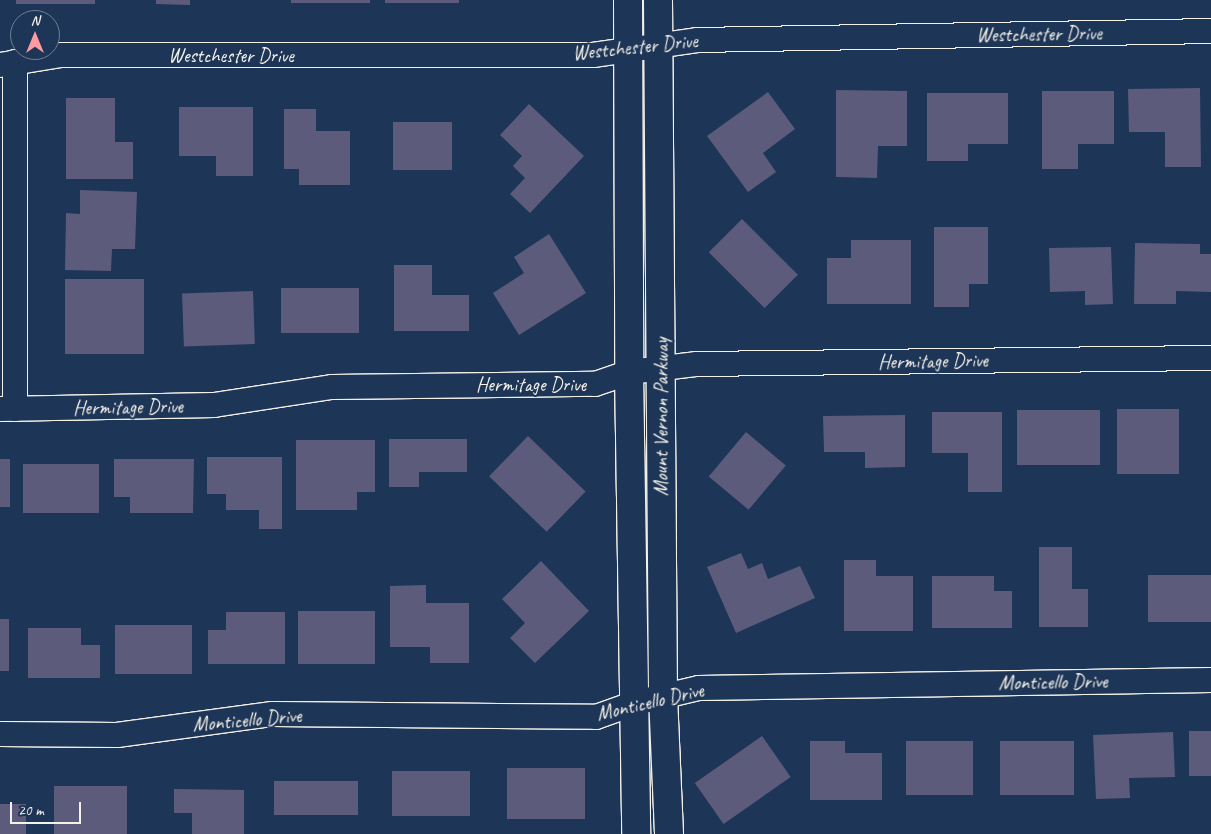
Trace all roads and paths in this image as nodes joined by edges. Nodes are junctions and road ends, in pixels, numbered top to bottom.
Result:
1 (628, 0) edge
2 (658, 0) edge
3 (1211, 31) edge
4 (658, 45) junction
5 (629, 48) junction
6 (7, 63) edge
7 (1211, 358) edge
8 (661, 368) junction
9 (629, 372) junction
10 (7, 409) edge
11 (1211, 680) edge
12 (663, 696) junction
13 (635, 702) junction
14 (0, 734) edge
15 (636, 834) edge
16 (669, 834) edge

1 - 5 street, Mount Vernon Parkway
2 - 4 street, Mount Vernon Parkway
3 - 4 street, Westchester Drive
4 - 5 street, Westchester Drive
4 - 8 street, Mount Vernon Parkway
5 - 6 street, Westchester Drive
5 - 9 street, Mount Vernon Parkway
6 - 10 street
7 - 8 street, Hermitage Drive
8 - 9 street, Hermitage Drive
8 - 12 street, Mount Vernon Parkway
9 - 10 street, Hermitage Drive
9 - 13 street, Mount Vernon Parkway
11 - 12 street, Monticello Drive
12 - 13 street, Monticello Drive
12 - 16 street, Mount Vernon Parkway
13 - 14 street, Monticello Drive
13 - 15 street, Mount Vernon Parkway

